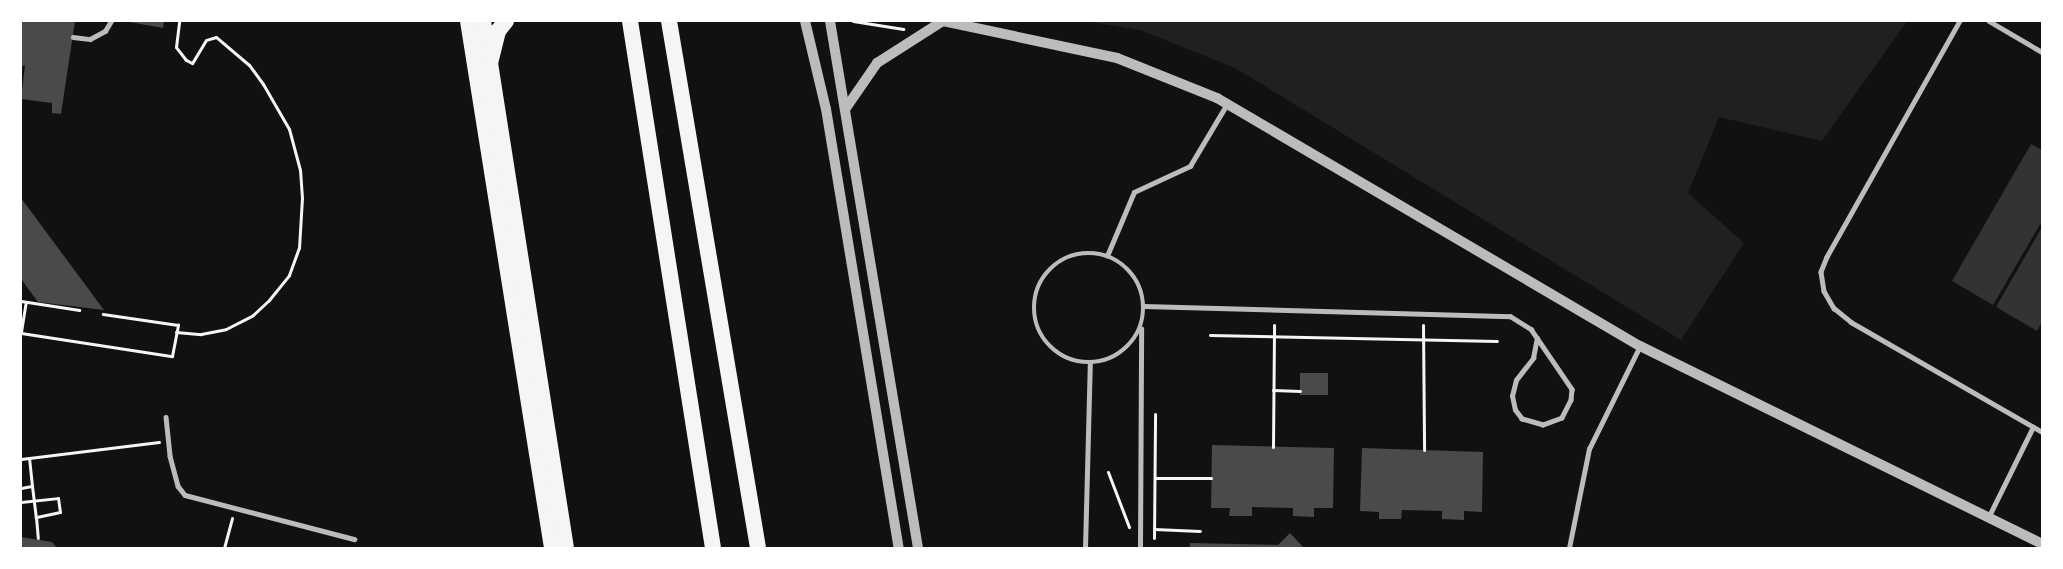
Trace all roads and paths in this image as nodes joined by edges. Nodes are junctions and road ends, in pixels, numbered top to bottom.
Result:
1 (111, 21) edge
2 (178, 21) edge
3 (506, 21) edge
4 (630, 21) edge
5 (805, 21) edge
6 (830, 21) edge
7 (853, 21) edge
8 (943, 21) edge
9 (1960, 21) edge
10 (1989, 21) edge
11 (471, 23) edge
12 (670, 26) edge
13 (903, 29) dead end
14 (73, 37) dead end
15 (2042, 52) edge
16 (490, 63) junction
17 (1227, 104) junction
18 (846, 108) junction
19 (1107, 256) junction
20 (21, 301) edge
21 (26, 302) junction
22 (1144, 306) junction
23 (79, 310) dead end
24 (103, 314) dead end
25 (1275, 325) dead end
26 (1423, 325) dead end
27 (1141, 328) junction
28 (176, 332) junction
29 (21, 333) edge
30 (1210, 335) dead end
31 (1274, 337) junction
32 (1537, 338) junction
33 (1424, 340) junction
34 (1497, 341) dead end
35 (1640, 346) junction
36 (1090, 363) junction
37 (1273, 390) junction
38 (1300, 391) dead end
39 (1155, 414) dead end
40 (166, 417) dead end
41 (2033, 427) junction
42 (2042, 432) edge
43 (168, 441) junction
44 (1273, 447) dead end
45 (1424, 450) dead end
46 (29, 458) junction
47 (21, 459) edge
48 (1108, 472) dead end
49 (1155, 478) junction
50 (1211, 478) dead end
51 (32, 486) junction
52 (21, 488) edge
53 (34, 501) junction
54 (21, 502) edge
55 (235, 508) junction
56 (36, 517) junction
57 (1988, 517) junction
58 (1154, 529) junction
59 (1200, 531) dead end
60 (1131, 533) dead end
61 (38, 538) dead end
62 (1154, 538) dead end
63 (354, 539) dead end
64 (2042, 544) edge
65 (224, 548) edge
66 (552, 548) edge
67 (566, 548) edge
68 (713, 548) edge
69 (758, 548) edge
70 (899, 548) edge
71 (918, 548) edge
72 (1085, 548) edge
73 (1140, 548) edge
74 (1569, 548) edge

1 - 14 lane
2 - 28 path
3 - 16 highway
4 - 68 highway
5 - 70 street
6 - 18 street
7 - 13 path
8 - 17 street
8 - 18 street
9 - 41 lane
10 - 15 lane
11 - 16 highway
11 - 66 highway
12 - 69 highway
16 - 67 highway
17 - 19 lane
17 - 35 street
18 - 71 street
19 - 22 lane
19 - 36 lane
20 - 21 path
21 - 23 path
21 - 29 path
22 - 27 lane
22 - 32 lane
24 - 28 path
25 - 31 path
26 - 33 path
27 - 36 lane
27 - 73 lane
28 - 29 path
30 - 31 path
31 - 33 path
31 - 37 path
32 - 32 lane
33 - 34 path
33 - 45 path
35 - 57 street
35 - 74 lane
36 - 72 lane
37 - 38 path
37 - 44 path
39 - 49 path
40 - 43 lane
41 - 42 lane
41 - 57 lane
43 - 46 path
43 - 55 lane
46 - 47 path
46 - 51 path
48 - 60 path
49 - 50 path
49 - 58 path
51 - 52 path
51 - 53 path
53 - 54 path
53 - 56 path
53 - 56 path
55 - 63 lane
55 - 65 path
56 - 61 path
57 - 64 street
58 - 59 path
58 - 62 path

